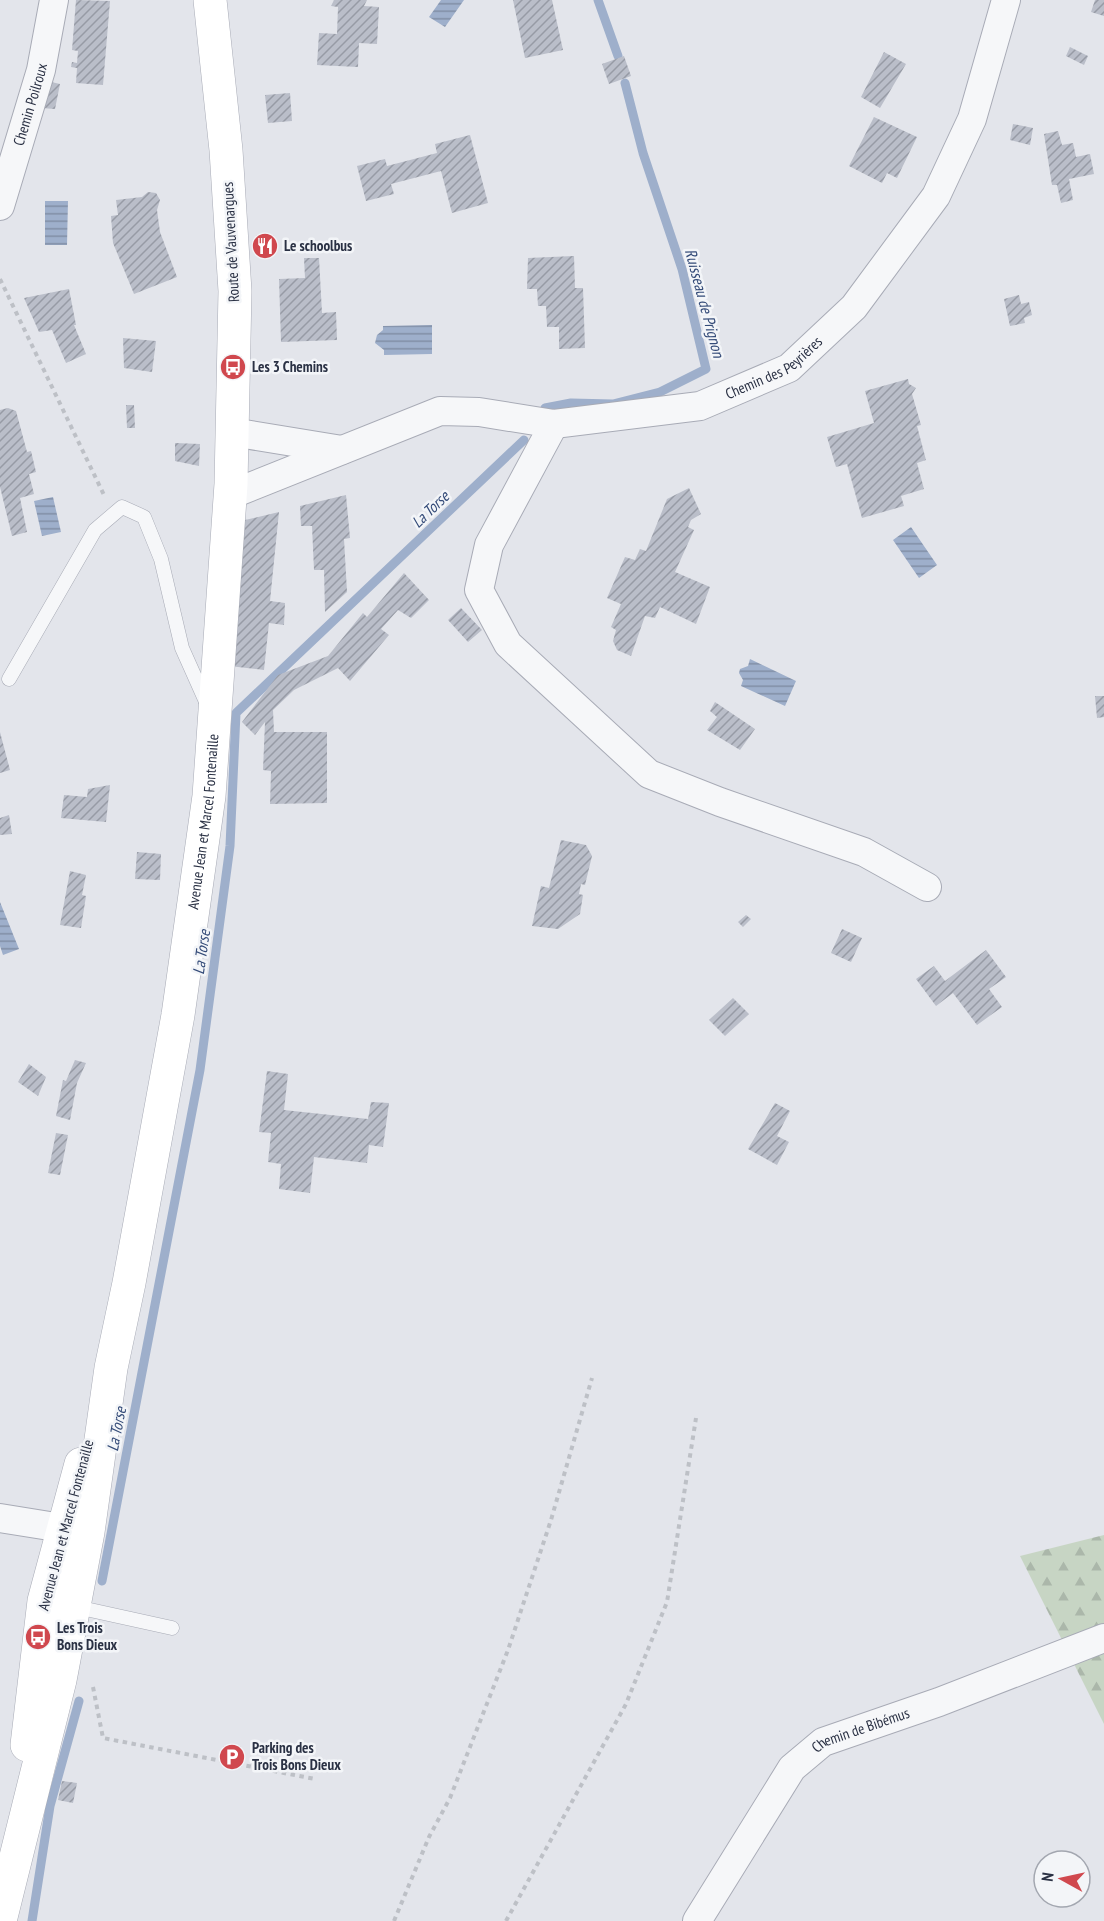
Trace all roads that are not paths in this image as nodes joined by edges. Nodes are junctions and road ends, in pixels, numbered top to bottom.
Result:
1 (54, 0) edge
2 (210, 0) edge
3 (1006, 0) edge
4 (0, 206) edge
5 (554, 424) junction
6 (231, 432) junction
7 (344, 450) junction
8 (230, 490) junction
9 (9, 679) dead end
10 (214, 720) junction
11 (927, 886) dead end
12 (111, 1368) junction
13 (0, 1518) edge
14 (62, 1528) junction
15 (59, 1604) junction
16 (172, 1628) dead end
17 (1104, 1638) edge
18 (15, 1863) junction
19 (0, 1921) edge
20 (697, 1921) edge

1 - 4 street, Chemin Poilroux
2 - 6 main road, Route de Vauvenargues
3 - 5 street, Chemin des Peyrières
5 - 7 street, Chemin des Peyrières
5 - 11 street
6 - 7 street
6 - 8 main road, Route de Vauvenargues
7 - 8 street, Chemin des Peyrières
8 - 10 main road, Avenue Jean et Marcel Fontenaille
9 - 10 lane
10 - 12 main road, Avenue Jean et Marcel Fontenaille
12 - 14 main road, Avenue Jean et Marcel Fontenaille
12 - 15 main road, Avenue Jean et Marcel Fontenaille
13 - 14 street
14 - 15 main road, Avenue Jean et Marcel Fontenaille
15 - 16 lane
15 - 18 main road, Avenue Jean et Marcel Fontenaille
15 - 18 main road, Avenue Jean et Marcel Fontenaille
17 - 20 street, Chemin de Bibémus
18 - 19 main road, Avenue Jean et Marcel Fontenaille

